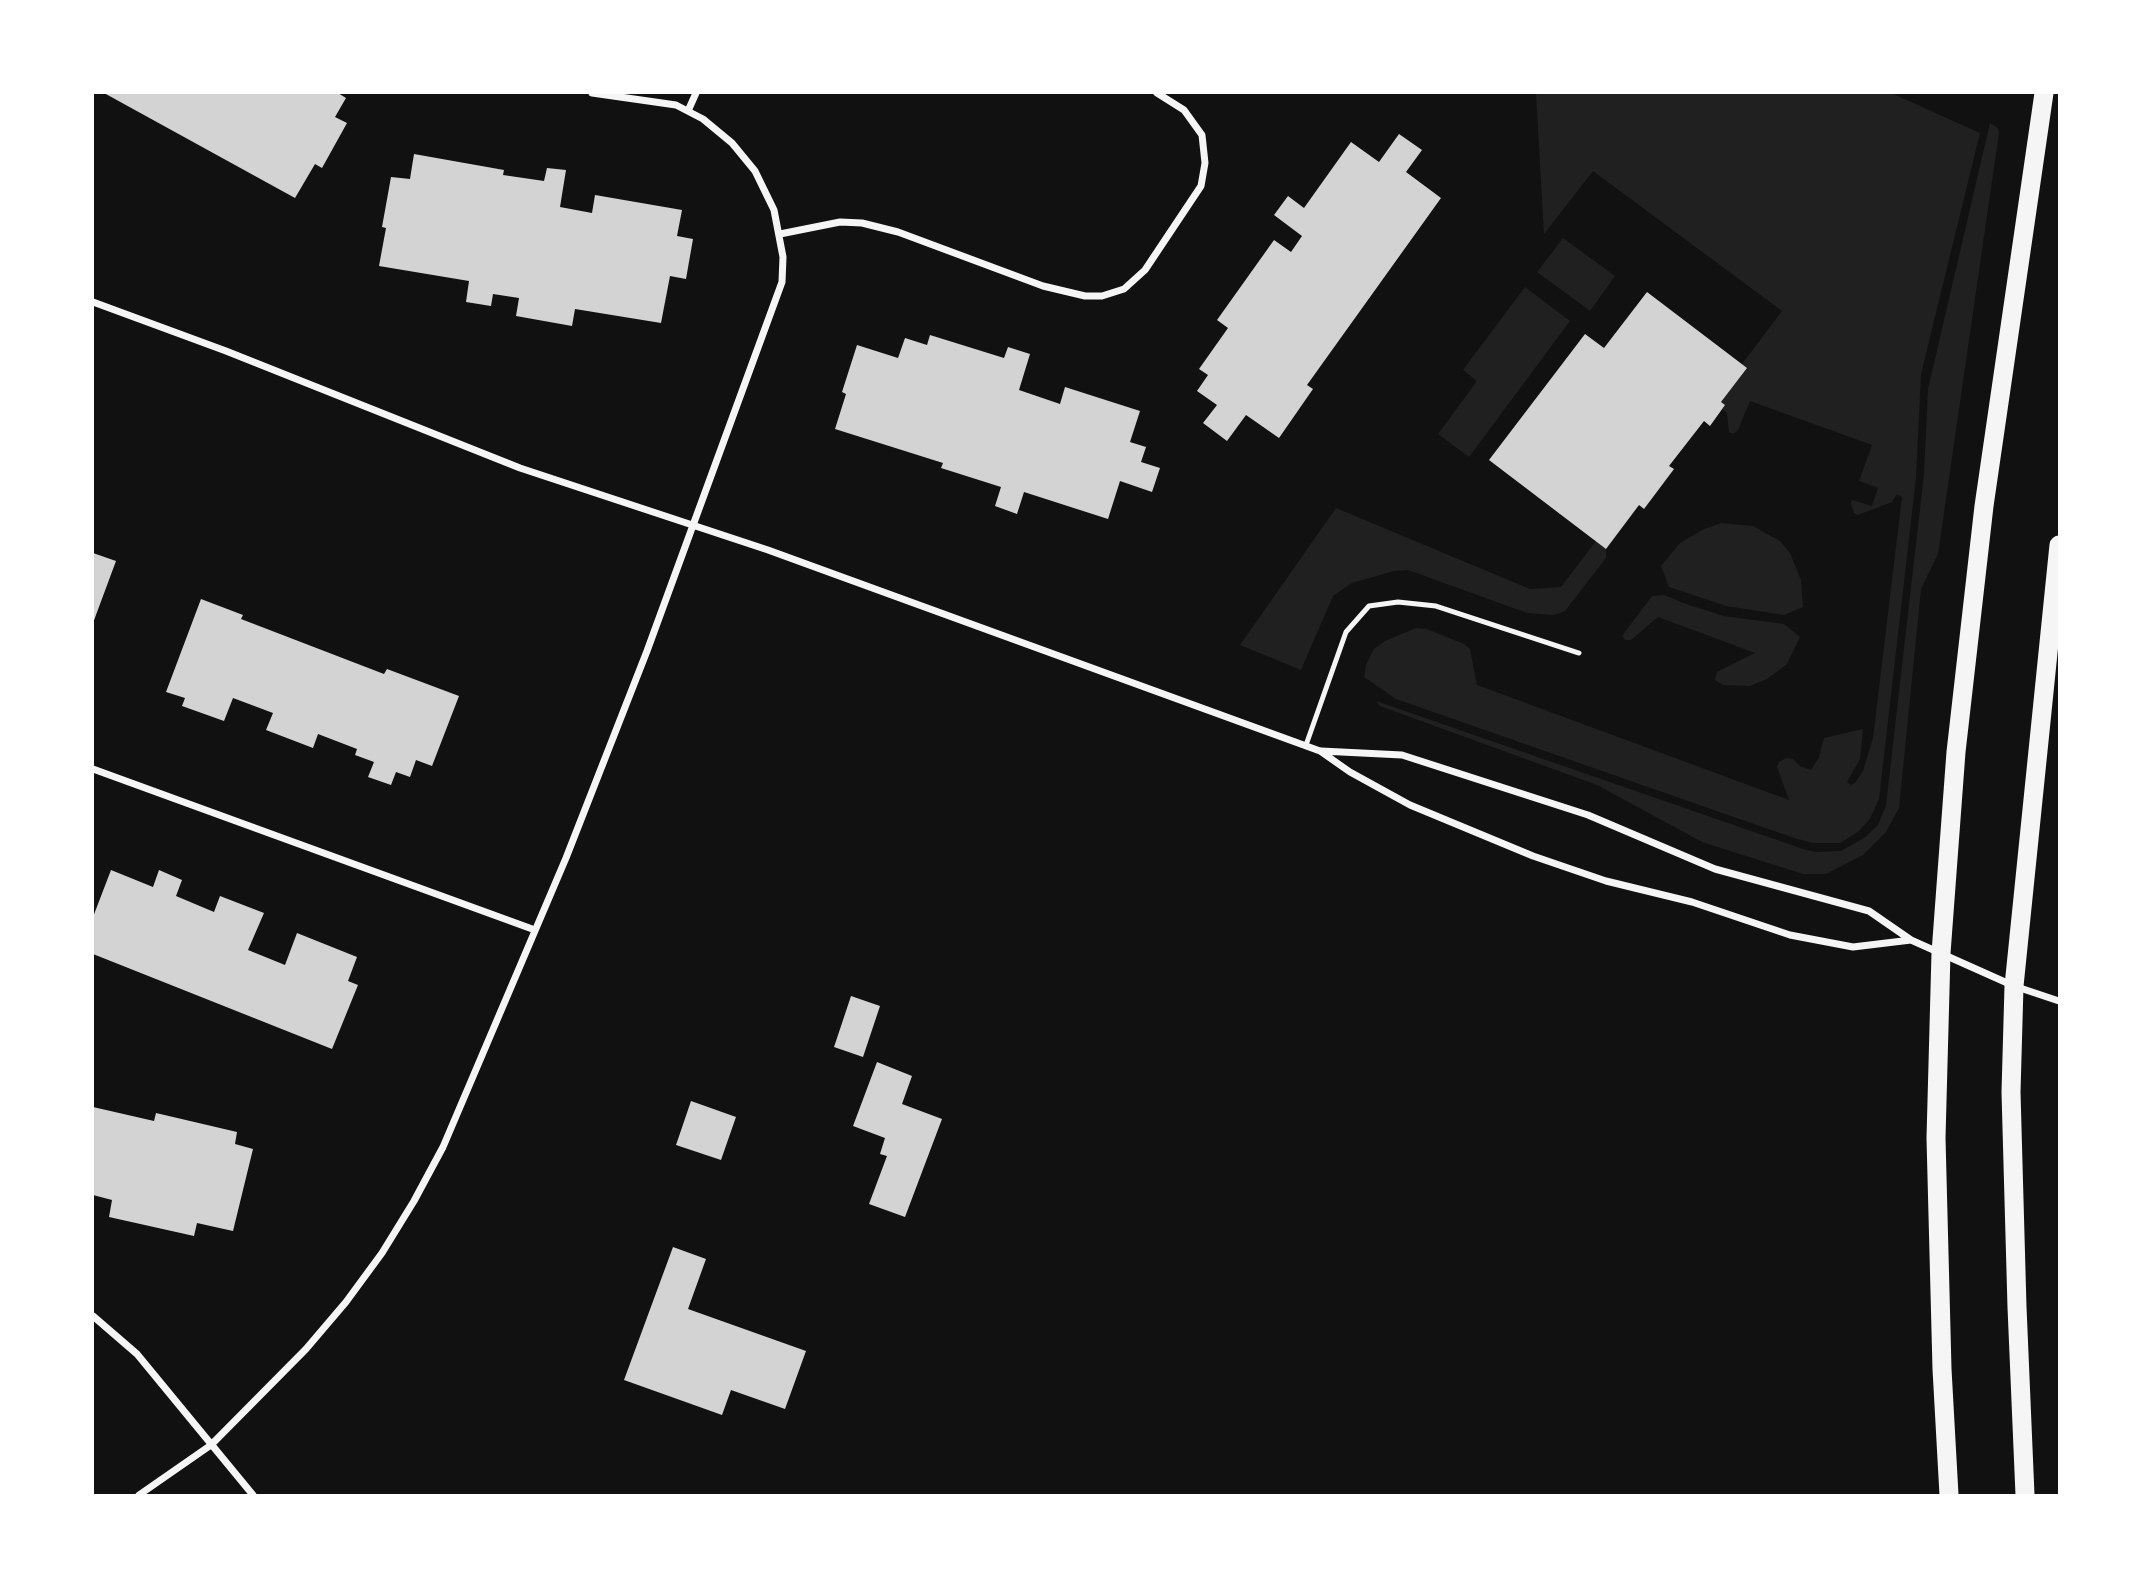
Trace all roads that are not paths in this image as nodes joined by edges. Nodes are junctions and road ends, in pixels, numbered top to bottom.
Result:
1 (592, 93) edge
2 (696, 93) edge
3 (1157, 93) edge
4 (2044, 93) edge
5 (688, 111) junction
6 (780, 234) junction
7 (93, 302) edge
8 (694, 525) junction
9 (2059, 552) edge
10 (1579, 653) dead end
11 (1306, 745) junction
12 (1320, 751) junction
13 (93, 769) edge
14 (535, 930) junction
15 (1911, 940) junction
16 (1941, 953) junction
17 (2014, 986) junction
18 (2059, 1001) edge
19 (93, 1316) edge
20 (211, 1445) junction
21 (139, 1495) edge
22 (253, 1495) edge
23 (1950, 1495) edge
24 (2025, 1495) edge

1 - 5 street
2 - 5 street
3 - 6 street
4 - 16 highway
5 - 6 street
6 - 8 street
7 - 8 street
8 - 11 street
8 - 14 street
9 - 17 highway
10 - 11 lane
11 - 12 street
12 - 15 street
12 - 15 street
13 - 14 street
14 - 20 street
15 - 16 street
16 - 17 street
16 - 23 highway
17 - 18 street
17 - 24 highway
19 - 20 street
20 - 21 street
20 - 22 street

